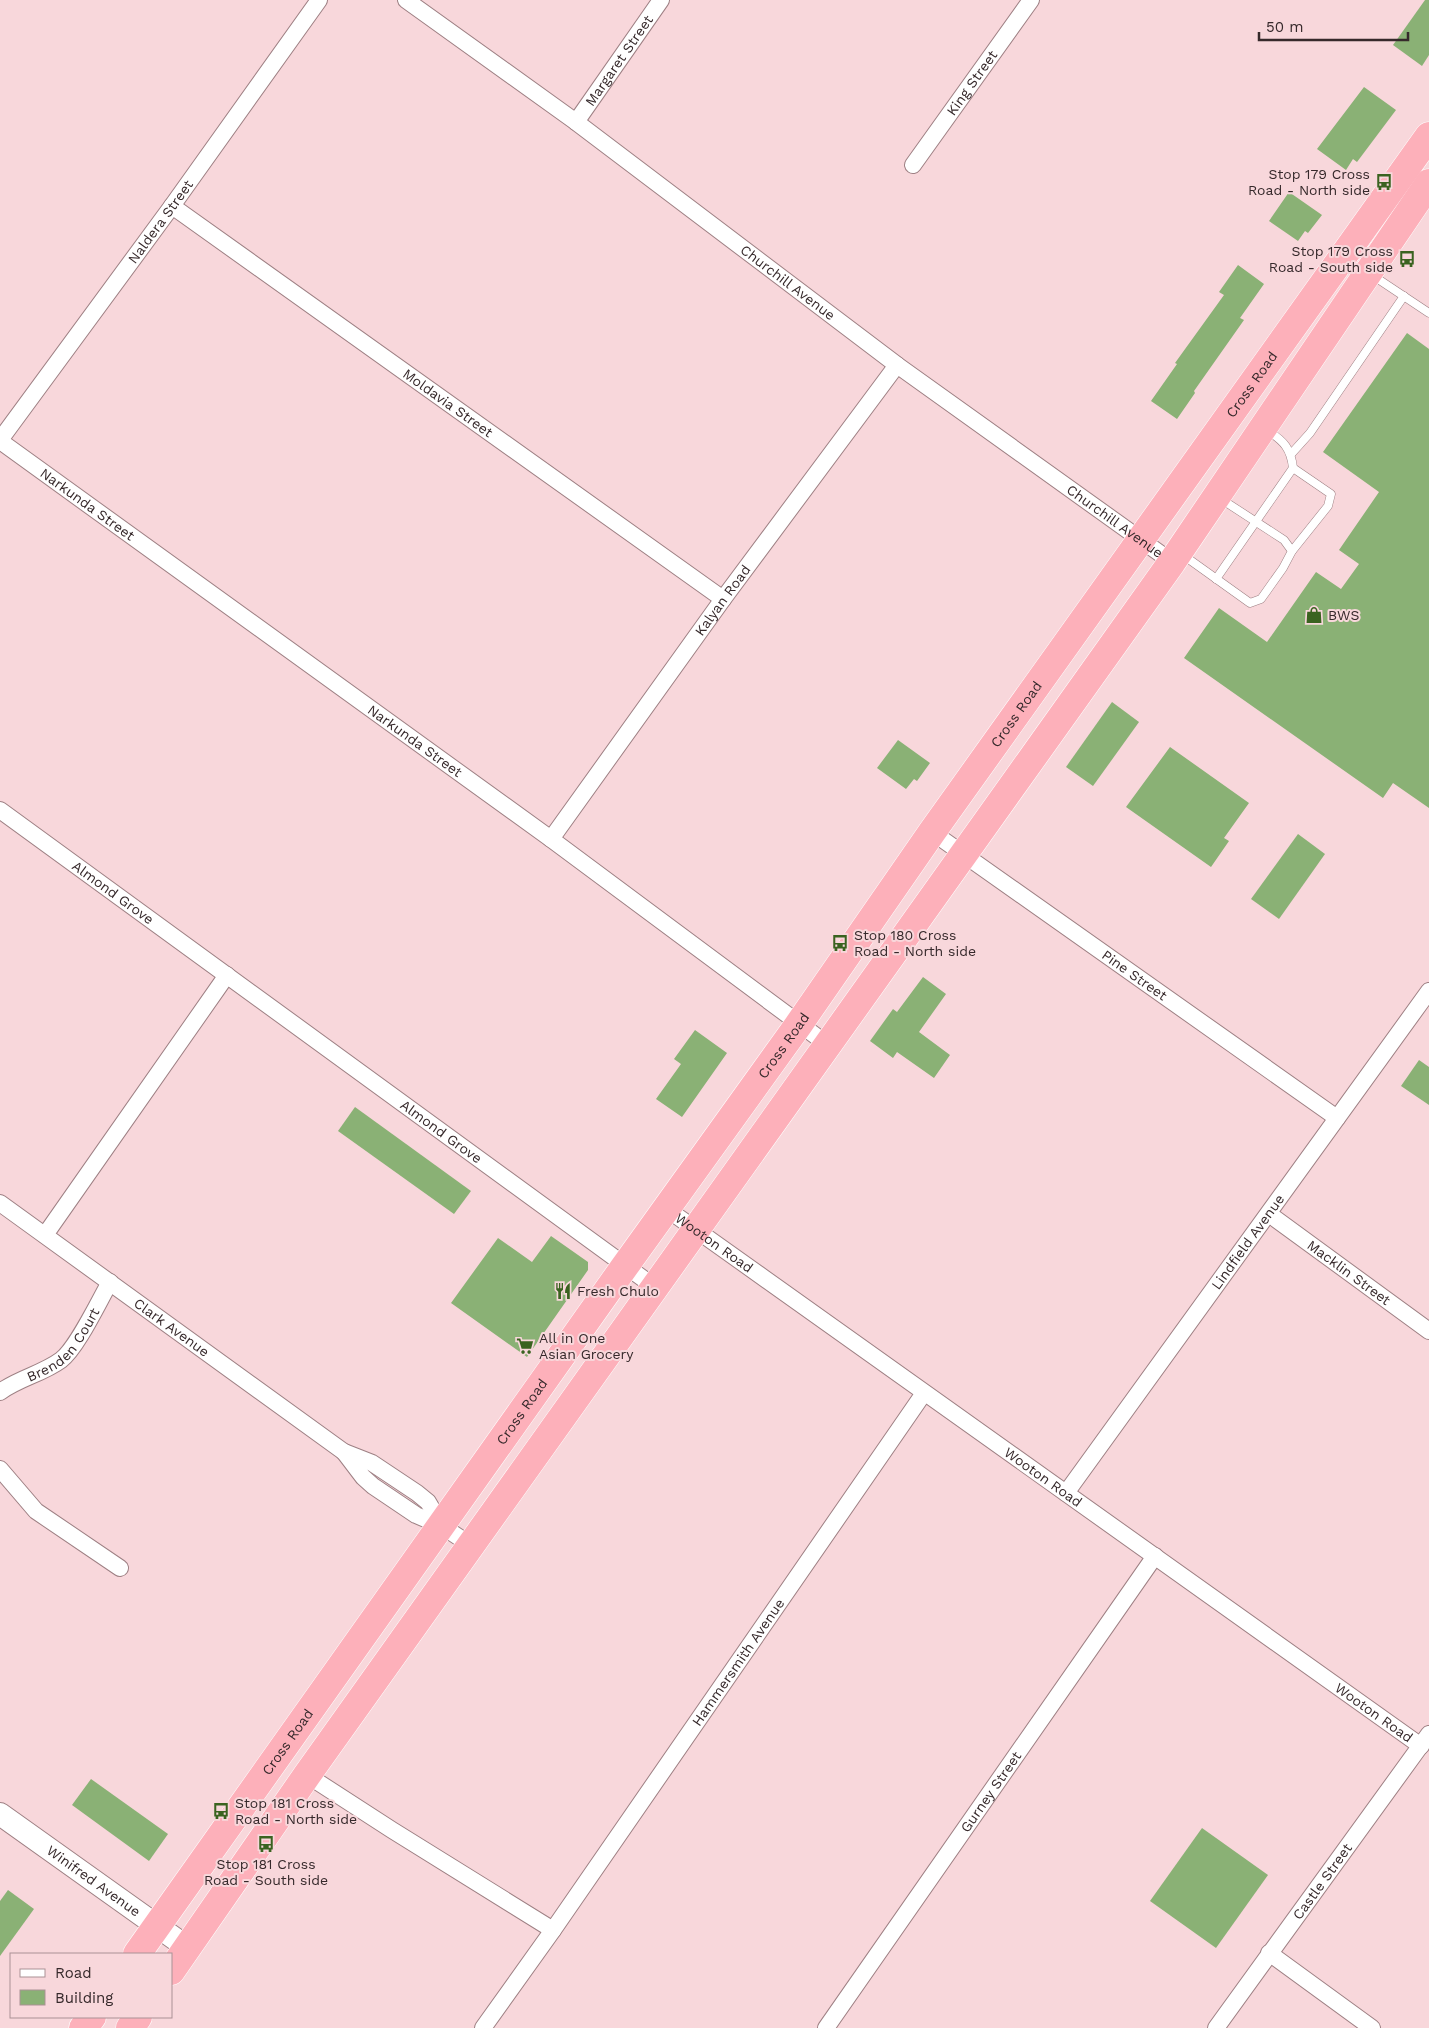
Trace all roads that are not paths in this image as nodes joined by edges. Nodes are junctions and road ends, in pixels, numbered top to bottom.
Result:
1 (319, 0) edge
2 (406, 0) edge
3 (662, 0) edge
4 (1031, 0) edge
5 (576, 122) junction
6 (1429, 136) edge
7 (913, 165) dead end
8 (1419, 170) edge
9 (1429, 184) edge
10 (172, 206) junction
11 (1368, 273) junction
12 (1404, 296) junction
13 (1429, 313) edge
14 (897, 364) junction
15 (1263, 428) junction
16 (0, 441) edge
17 (1292, 453) junction
18 (1293, 468) junction
19 (1217, 496) junction
20 (1256, 522) junction
21 (1140, 539) junction
22 (1292, 550) junction
23 (1175, 557) junction
24 (1216, 579) junction
25 (723, 599) junction
26 (0, 810) edge
27 (932, 832) junction
28 (551, 839) junction
29 (964, 853) junction
30 (228, 974) junction
31 (1429, 991) edge
32 (799, 1024) junction
33 (828, 1045) junction
34 (1337, 1118) junction
35 (0, 1203) edge
36 (667, 1209) junction
37 (1269, 1214) junction
38 (697, 1231) junction
39 (45, 1235) junction
40 (625, 1266) junction
41 (110, 1282) junction
42 (656, 1288) junction
43 (1429, 1331) edge
44 (0, 1392) edge
45 (924, 1393) junction
46 (0, 1469) edge
47 (1066, 1494) junction
48 (442, 1526) junction
49 (472, 1546) junction
50 (1155, 1556) junction
51 (120, 1568) dead end
52 (1425, 1740) edge
53 (307, 1775) junction
54 (0, 1814) edge
55 (158, 1926) junction
56 (553, 1930) junction
57 (188, 1948) junction
58 (138, 1953) edge
59 (1269, 1953) junction
60 (172, 1971) edge
61 (483, 2028) edge
62 (826, 2028) edge
63 (1216, 2028) edge
64 (1372, 2028) edge

1 - 10 street, Naldera Street
2 - 5 street, Churchill Avenue
3 - 5 street, Margaret Street
4 - 7 street, King Street
5 - 14 street, Churchill Avenue
6 - 8 highway, Cross Road
8 - 21 highway, Cross Road
9 - 11 highway
10 - 16 street, Naldera Street
10 - 25 street, Moldavia Street
11 - 12 lane
11 - 15 highway
12 - 13 lane
12 - 17 lane
14 - 21 street, Churchill Avenue
14 - 25 street, Kalyan Road
15 - 17 lane
15 - 19 highway
16 - 28 street, Narkunda Street
17 - 18 lane
18 - 20 lane
18 - 22 lane
19 - 20 lane
19 - 23 highway
20 - 22 lane
20 - 24 lane
21 - 23 street, Churchill Avenue
21 - 27 highway, Cross Road
22 - 24 lane
23 - 24 lane
23 - 29 highway
25 - 28 street, Kalyan Road
26 - 30 street, Almond Grove
27 - 29 street, Pine Street
27 - 32 highway, Cross Road
28 - 32 street, Narkunda Street
29 - 33 highway
29 - 34 street, Pine Street
30 - 39 street
30 - 40 street, Almond Grove
31 - 34 street, Lindfield Avenue
32 - 33 street, Narkunda Street
32 - 36 highway, Cross Road
33 - 38 highway
34 - 37 street, Lindfield Avenue
35 - 39 street, Clark Avenue
36 - 38 street, Wooton Road
36 - 40 highway, Cross Road
37 - 43 street, Macklin Street
37 - 47 street, Lindfield Avenue
38 - 42 highway
38 - 45 street, Wooton Road
39 - 41 street, Clark Avenue
40 - 42 street, Almond Grove
40 - 48 highway, Cross Road
41 - 44 street, Brenden Court
41 - 48 street, Clark Avenue
42 - 49 highway
45 - 47 street, Wooton Road
45 - 56 street, Hammersmith Avenue
46 - 51 street
47 - 50 street, Wooton Road
48 - 49 street, Clark Avenue
48 - 55 highway, Cross Road
49 - 53 highway
50 - 52 street, Wooton Road
50 - 62 street, Gurney Street
52 - 59 street, Castle Street
53 - 56 street
53 - 57 highway
54 - 55 street, Winifred Avenue
55 - 57 street, Winifred Avenue
55 - 58 highway, Cross Road
56 - 61 street, Hammersmith Avenue
57 - 60 highway
59 - 63 street, Castle Street
59 - 64 street

